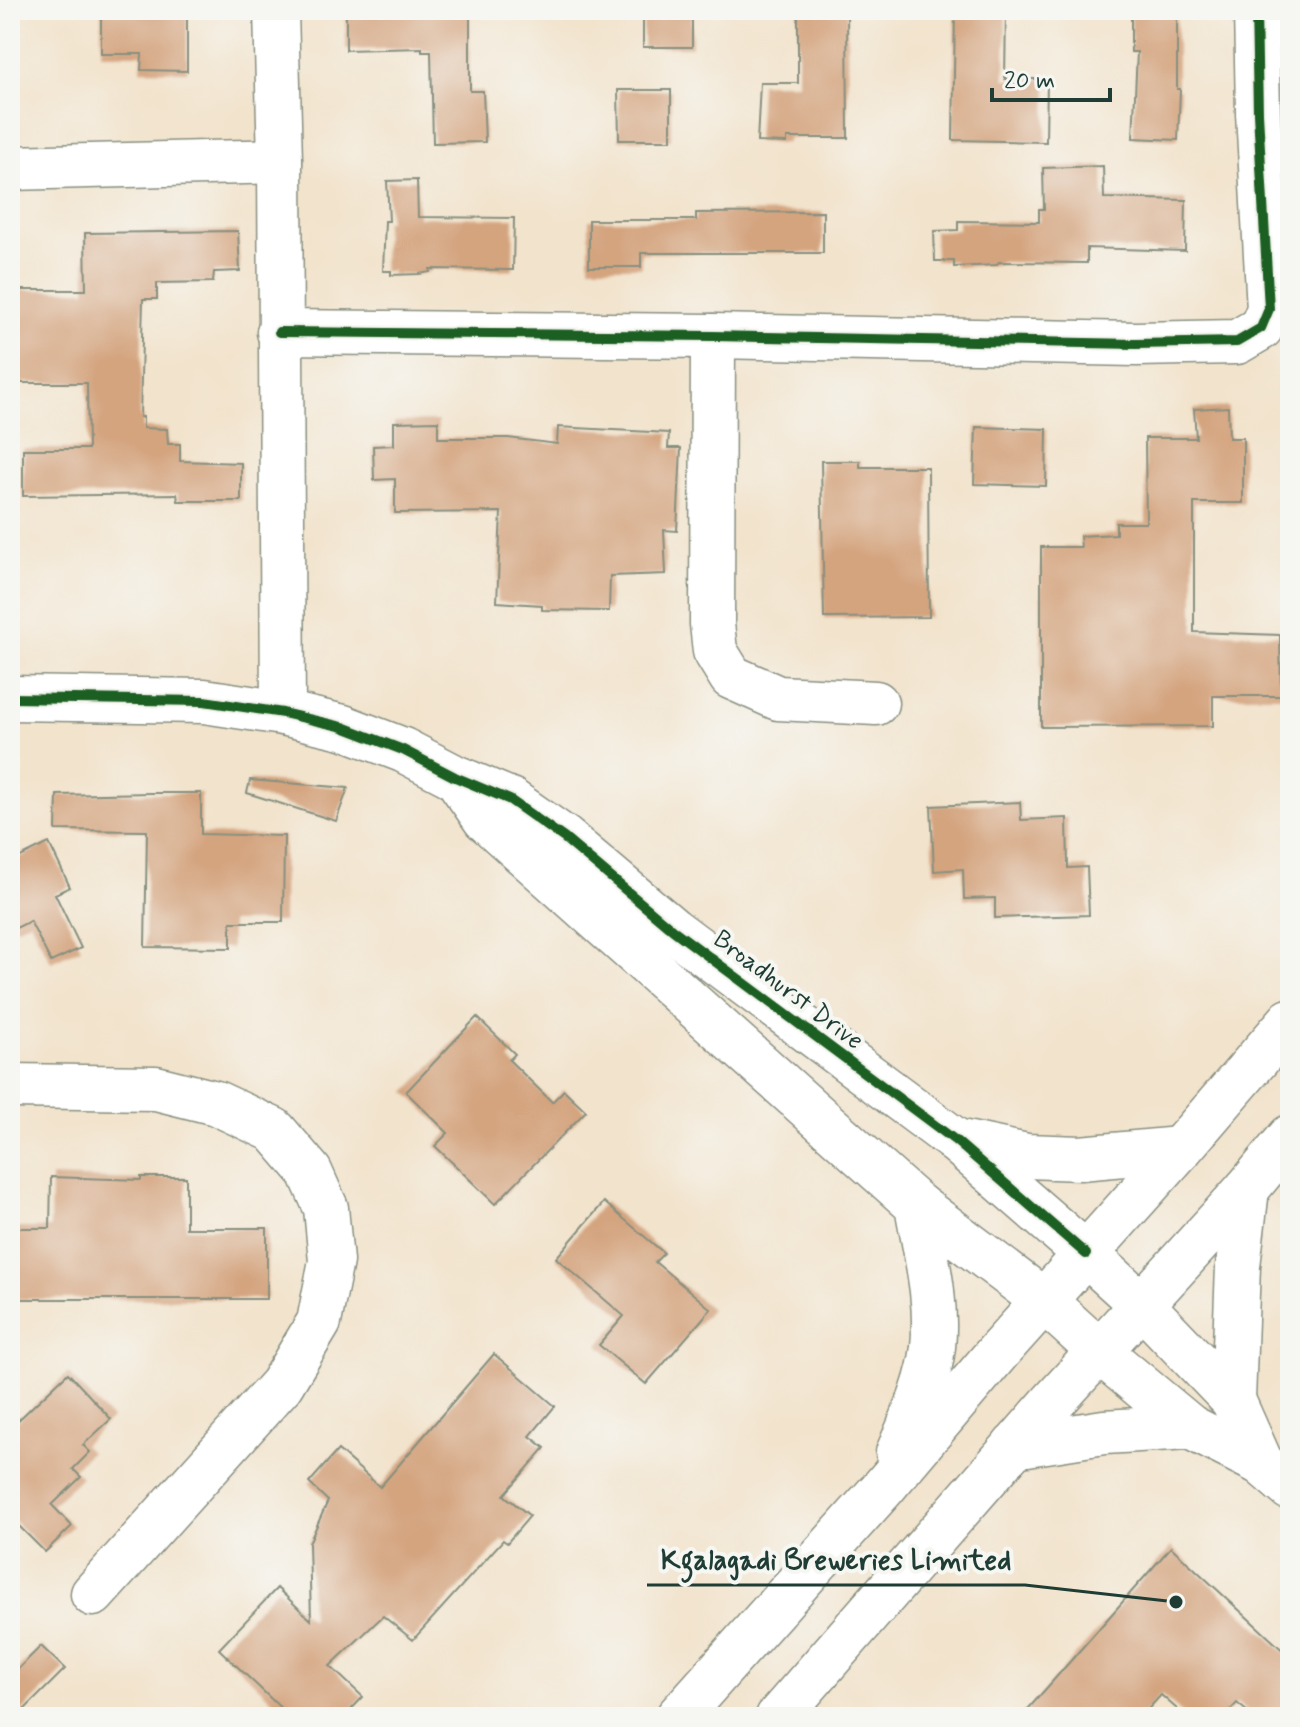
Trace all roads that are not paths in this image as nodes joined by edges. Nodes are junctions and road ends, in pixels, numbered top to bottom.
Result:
1 (276, 10) edge
2 (1256, 10) edge
3 (280, 161) junction
4 (10, 168) edge
5 (279, 332) junction
6 (713, 336) junction
7 (10, 698) edge
8 (876, 703) dead end
9 (283, 713) junction
10 (455, 777) junction
11 (1290, 1021) edge
12 (10, 1086) edge
13 (1290, 1137) edge
14 (956, 1141) junction
15 (1180, 1149) junction
16 (1247, 1189) junction
17 (917, 1205) junction
18 (1086, 1254) junction
19 (1044, 1301) junction
20 (1141, 1304) junction
21 (1100, 1352) junction
22 (1233, 1400) junction
23 (1190, 1427) junction
24 (1014, 1446) junction
25 (1275, 1476) edge
26 (883, 1488) junction
27 (93, 1594) dead end
28 (678, 1717) edge
29 (778, 1717) edge

1 - 3 street
2 - 6 street
3 - 4 street
3 - 5 street
5 - 6 street
5 - 9 street
6 - 8 street
7 - 9 street
9 - 10 street
10 - 14 street, Broadhurst Drive
10 - 17 street, Broadhurst Drive
11 - 15 street
12 - 27 street
13 - 16 street
14 - 15 street
14 - 18 street, Broadhurst Drive
15 - 18 street
16 - 20 street
16 - 22 street
17 - 19 street, Broadhurst Drive
17 - 26 street
18 - 19 street
18 - 20 street, Broadhurst Drive
19 - 21 street, Broadhurst Drive
19 - 26 street
20 - 21 street
20 - 22 street, Broadhurst Drive
21 - 23 street, Broadhurst Drive
21 - 24 street
22 - 25 street, Broadhurst Drive
23 - 24 street
23 - 25 street, Broadhurst Drive
24 - 29 street
26 - 28 street

